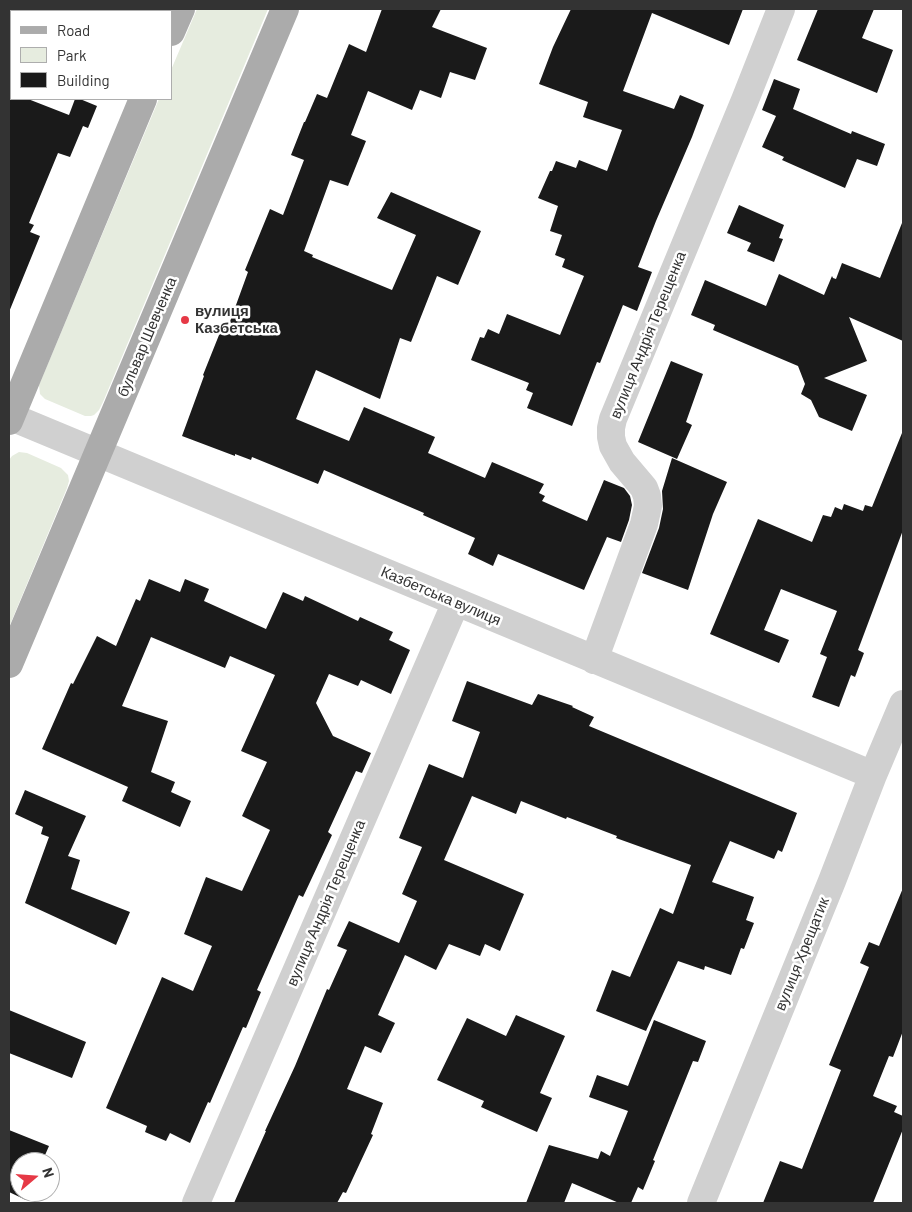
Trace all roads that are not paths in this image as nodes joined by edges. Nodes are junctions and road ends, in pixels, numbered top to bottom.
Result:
1 (181, 9) edge
2 (285, 9) edge
3 (780, 9) edge
4 (172, 30) edge
5 (143, 100) edge
6 (9, 418) edge
7 (98, 453) junction
8 (456, 602) junction
9 (594, 660) junction
10 (9, 664) edge
11 (903, 704) edge
12 (873, 775) junction
13 (196, 1203) edge
14 (701, 1203) edge

1 - 4 main road
2 - 7 main road, бульвар Шевченка
3 - 9 street, вулиця Андрія Терещенка
5 - 6 main road
6 - 7 street, Казбетська вулиця
7 - 8 street, Казбетська вулиця
7 - 10 main road, бульвар Шевченка
8 - 9 street, Казбетська вулиця
8 - 13 street, вулиця Андрія Терещенка
9 - 12 street, Казбетська вулиця
11 - 12 street, вулиця Хрещатик
12 - 14 street, вулиця Хрещатик

